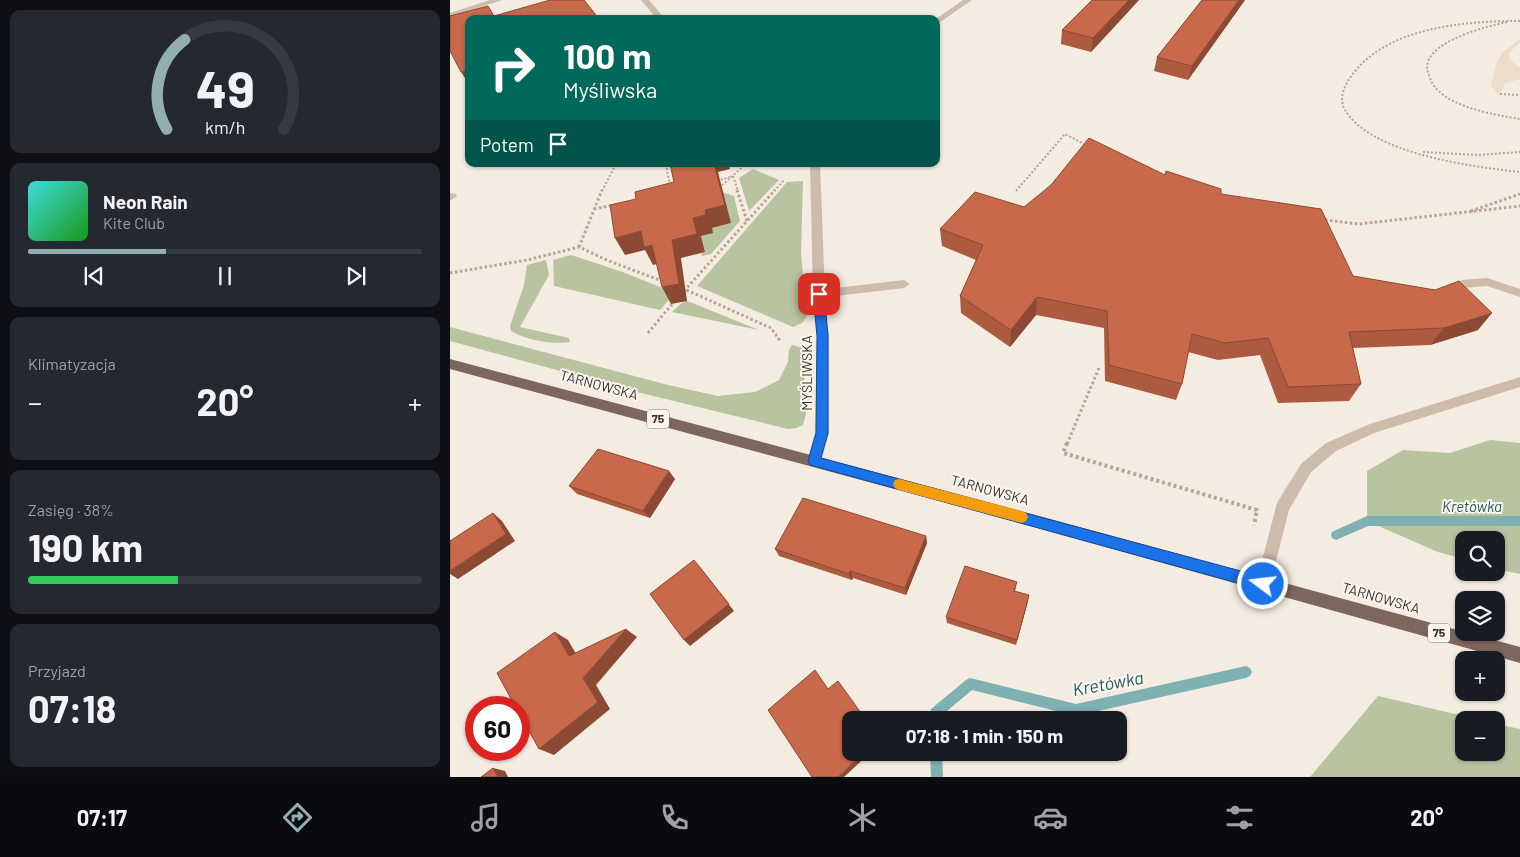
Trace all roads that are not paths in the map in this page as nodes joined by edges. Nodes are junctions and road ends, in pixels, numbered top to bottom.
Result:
1 (498, 0) edge
2 (645, 0) edge
3 (968, 0) edge
4 (450, 15) edge
5 (658, 15) edge
6 (940, 20) edge
7 (815, 167) edge
8 (904, 284) dead end
9 (1462, 284) edge
10 (1520, 292) edge
11 (819, 294) junction
12 (450, 364) edge
13 (1520, 382) edge
14 (814, 461) junction
15 (1263, 584) junction
16 (1520, 656) edge

1 - 4 street
2 - 5 street
3 - 6 street
7 - 11 street, MYŚLIWSKA
8 - 11 street
9 - 10 street
11 - 14 street, MYŚLIWSKA
12 - 14 main road, TARNOWSKA / 75
13 - 15 street
14 - 15 main road, TARNOWSKA / 75
15 - 16 main road, TARNOWSKA / 75

